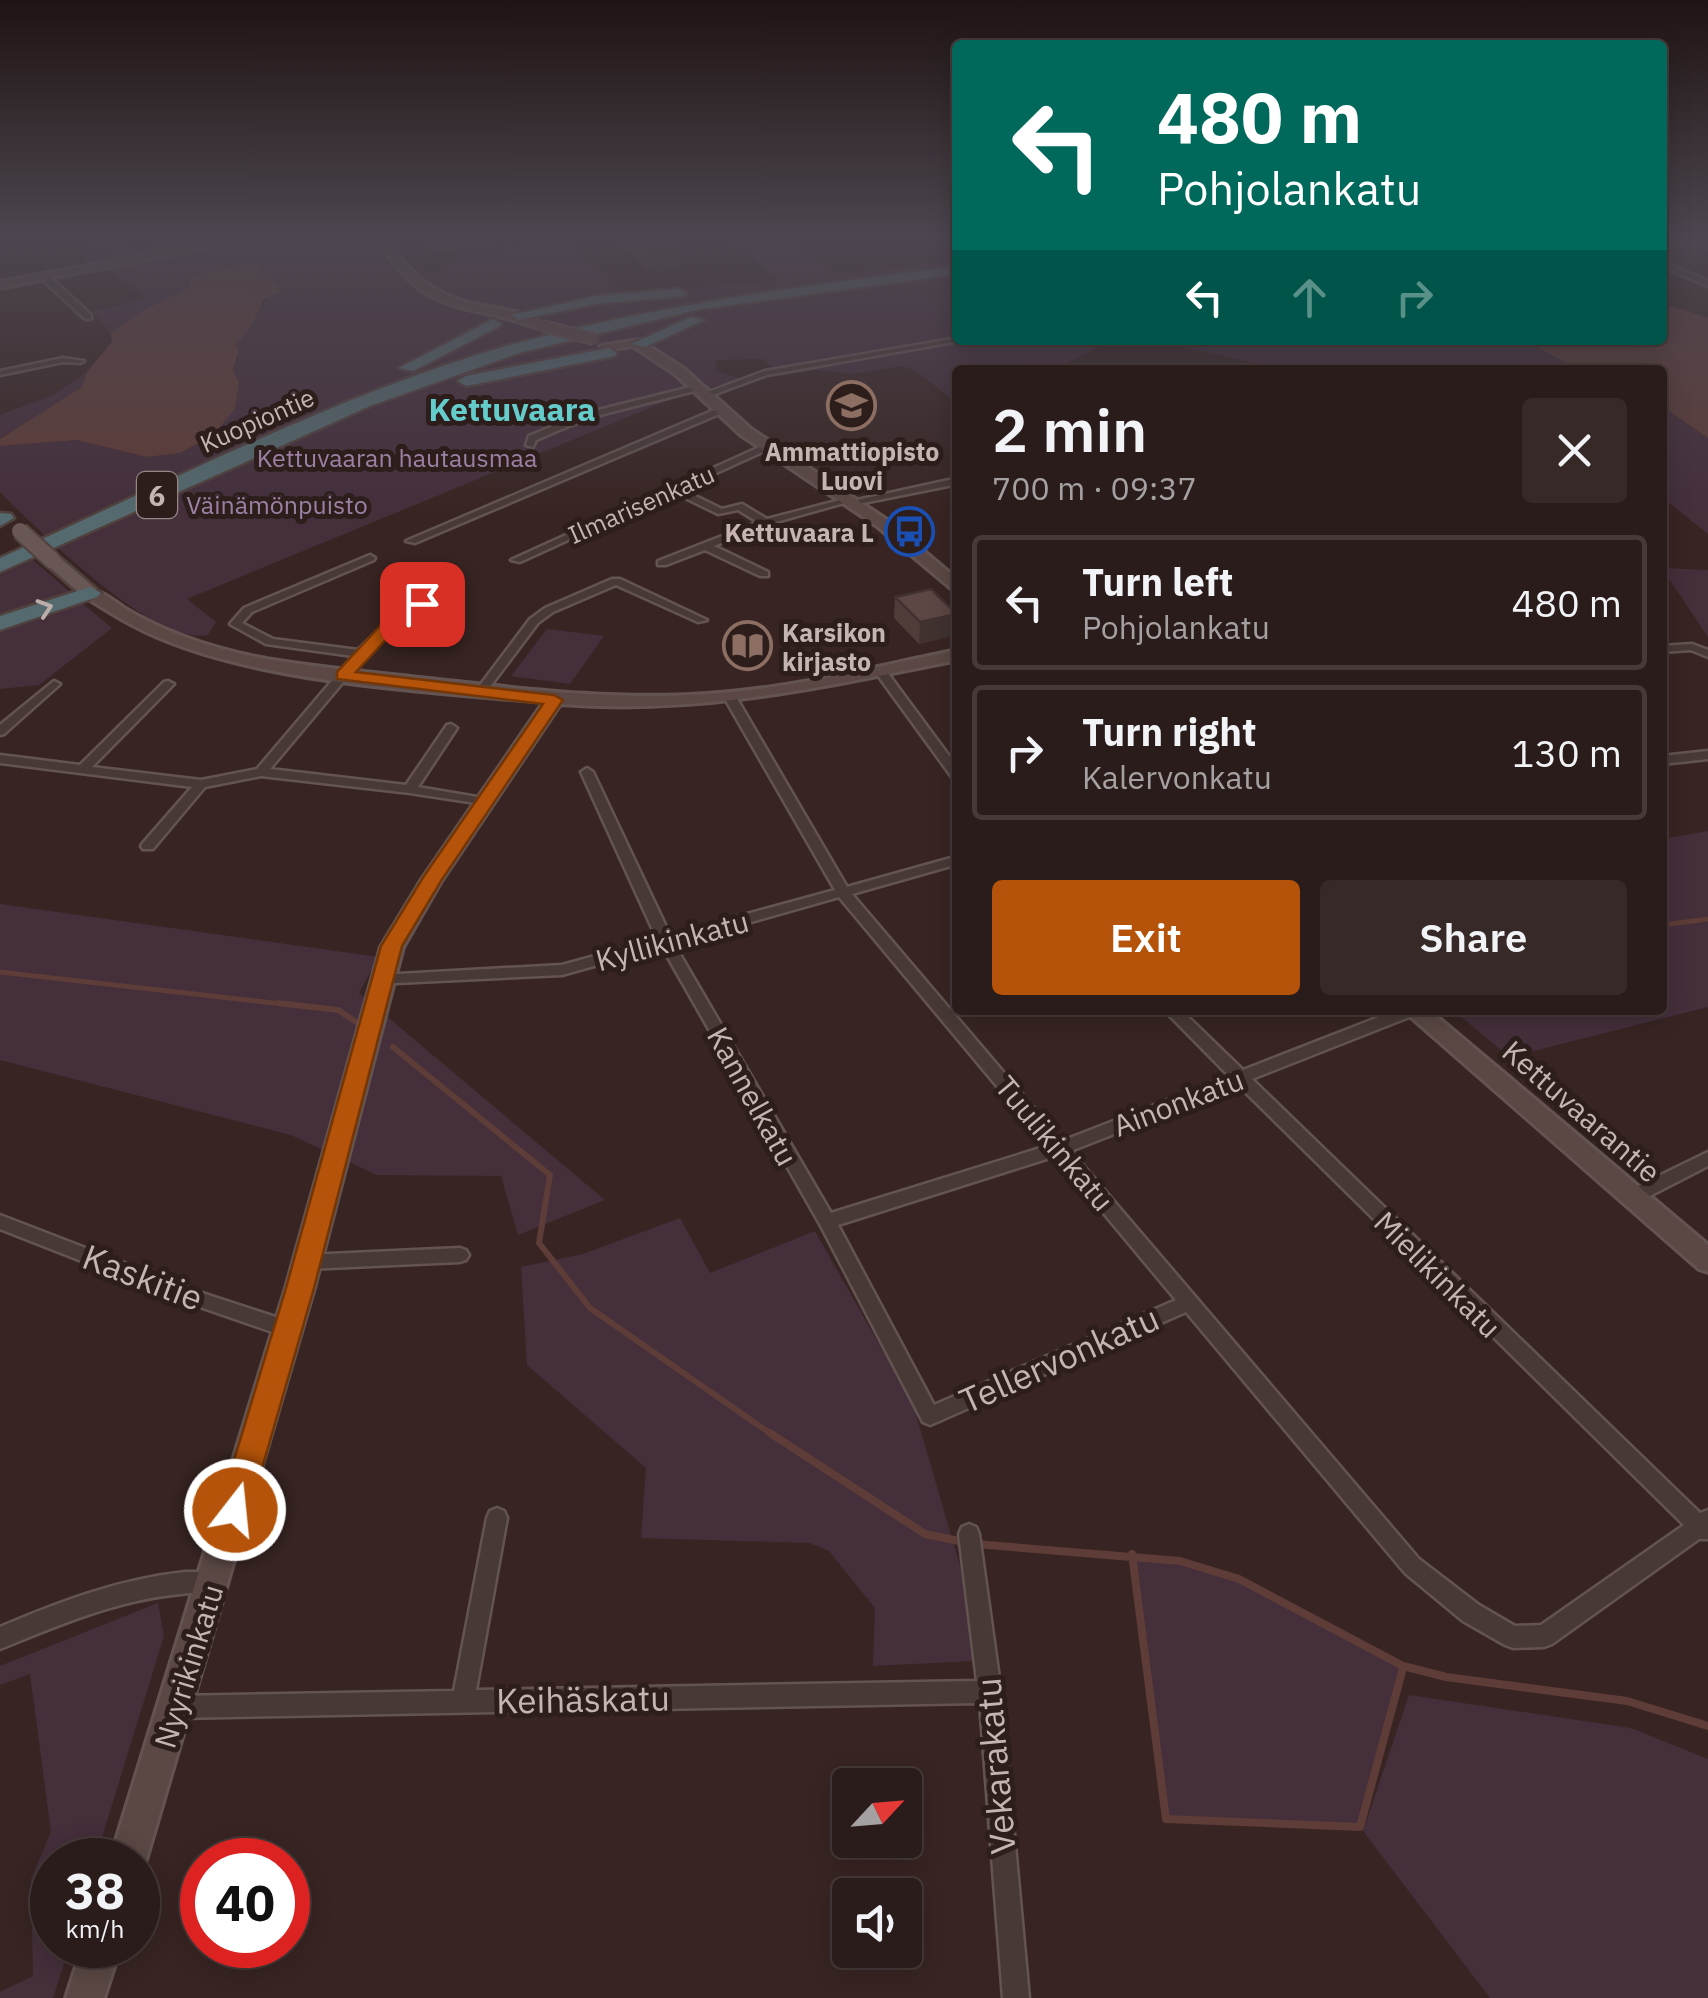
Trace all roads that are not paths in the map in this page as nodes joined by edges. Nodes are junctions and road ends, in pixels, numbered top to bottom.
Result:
1 (486, 329) edge
2 (551, 329) edge
3 (570, 329) edge
4 (593, 329) edge
5 (680, 329) edge
6 (952, 339) edge
7 (607, 345) junction
8 (636, 349) junction
9 (0, 360) edge
10 (80, 360) dead end
11 (11, 370) junction
12 (0, 373) edge
13 (703, 390) junction
14 (721, 410) junction
15 (261, 439) junction
16 (530, 445) dead end
17 (766, 447) junction
18 (237, 460) junction
19 (952, 481) edge
20 (674, 489) junction
21 (847, 502) junction
22 (6, 520) edge
23 (766, 522) junction
24 (411, 542) dead end
25 (704, 546) junction
26 (0, 556) edge
27 (370, 558) dead end
28 (516, 560) dead end
29 (662, 562) dead end
30 (0, 566) edge
31 (764, 574) dead end
32 (952, 584) edge
33 (90, 593) junction
34 (446, 593) dead end
35 (702, 620) dead end
36 (0, 623) edge
37 (1667, 649) edge
38 (1704, 651) edge
39 (361, 654) junction
40 (952, 656) edge
41 (880, 670) junction
42 (343, 675) junction
43 (54, 684) dead end
44 (168, 684) dead end
45 (482, 690) junction
46 (730, 697) junction
47 (554, 700) junction
48 (451, 728) dead end
49 (0, 731) edge
50 (1708, 755) edge
51 (0, 758) edge
52 (1667, 759) edge
53 (952, 769) edge
54 (83, 770) junction
55 (261, 772) junction
56 (587, 772) dead end
57 (200, 784) junction
58 (410, 788) junction
59 (484, 802) junction
60 (148, 846) dead end
61 (952, 862) edge
62 (844, 894) junction
63 (666, 940) junction
64 (380, 980) junction
65 (1177, 1015) edge
66 (1400, 1015) edge
67 (1419, 1015) edge
68 (1240, 1078) junction
69 (1061, 1148) junction
70 (1708, 1158) edge
71 (1632, 1197) junction
72 (0, 1222) edge
73 (827, 1222) junction
74 (460, 1256) dead end
75 (1708, 1261) edge
76 (307, 1262) junction
77 (1188, 1303) junction
78 (287, 1329) junction
79 (930, 1416) joint
80 (497, 1518) dead end
81 (1704, 1527) edge
82 (969, 1534) dead end
83 (214, 1582) junction
84 (0, 1638) edge
85 (990, 1692) junction
86 (463, 1702) junction
87 (176, 1707) junction
88 (135, 1838) edge
89 (95, 1968) edge
90 (85, 1998) edge
91 (1016, 1998) edge

1 - 15 highway
2 - 7 street, bridge
3 - 15 highway, Kuopiontie / 6
4 - 18 highway, Kuopiontie / 6
5 - 8 highway
6 - 13 street
7 - 8 street
7 - 18 highway
8 - 13 street
9 - 11 street
10 - 11 street
11 - 12 street
13 - 14 street
13 - 16 street
14 - 17 street
14 - 24 street
15 - 26 highway, Kuopiontie / 6
17 - 20 street, Ilmarisenkatu
17 - 21 street
18 - 30 highway, Kuopiontie / 6
19 - 21 street
20 - 23 street
20 - 28 street, Ilmarisenkatu
21 - 23 street
21 - 32 street
22 - 33 main road, bridge
23 - 25 street
25 - 29 street
25 - 31 street
27 - 39 street
36 -> 33 highway
33 - 42 street
34 - 39 street
35 - 45 street
37 - 38 street
39 - 42 street
40 - 41 street
41 - 46 street
41 - 53 street
42 - 45 street
42 - 55 street
43 - 49 street
44 - 54 street
45 - 47 street
46 - 47 street
46 - 62 street, Tuulikinkatu
47 - 59 street, Nyyrikinkatu
48 - 58 street
50 - 52 street
51 - 54 street
54 - 57 street
55 - 57 street
55 - 58 street
56 - 63 street, Kannelkatu
57 - 60 street
58 - 59 street
59 - 64 street, Nyyrikinkatu
61 - 62 street, Kyllikinkatu
62 - 63 street, Kyllikinkatu
62 - 69 street, Tuulikinkatu
63 - 64 street, Kyllikinkatu
63 - 73 street, Kannelkatu
64 - 76 street, Nyyrikinkatu
65 - 68 street, Mielikinkatu
66 - 68 street, Ainonkatu
67 - 71 street, Kettuvaarantie
68 - 69 street, Ainonkatu
68 - 81 street, Mielikinkatu
69 - 73 street, Ainonkatu
69 - 77 street, Tuulikinkatu
70 - 71 street
71 - 75 street, Kettuvaarantie
72 - 78 street, Kaskitie
73 - 79 street, Kannelkatu
74 - 76 street
76 - 78 street, Nyyrikinkatu
77 - 79 street, Tellervonkatu
77 - 81 street, Tuulikinkatu
78 - 83 street, Nyyrikinkatu
80 - 86 street
82 - 85 street, Vekarakatu
83 - 84 street
83 - 87 street, Nyyrikinkatu
85 - 86 street, Keihäskatu
85 - 91 street, Vekarakatu
86 - 87 street, Keihäskatu
87 - 88 street, Nyyrikinkatu
89 - 90 street

